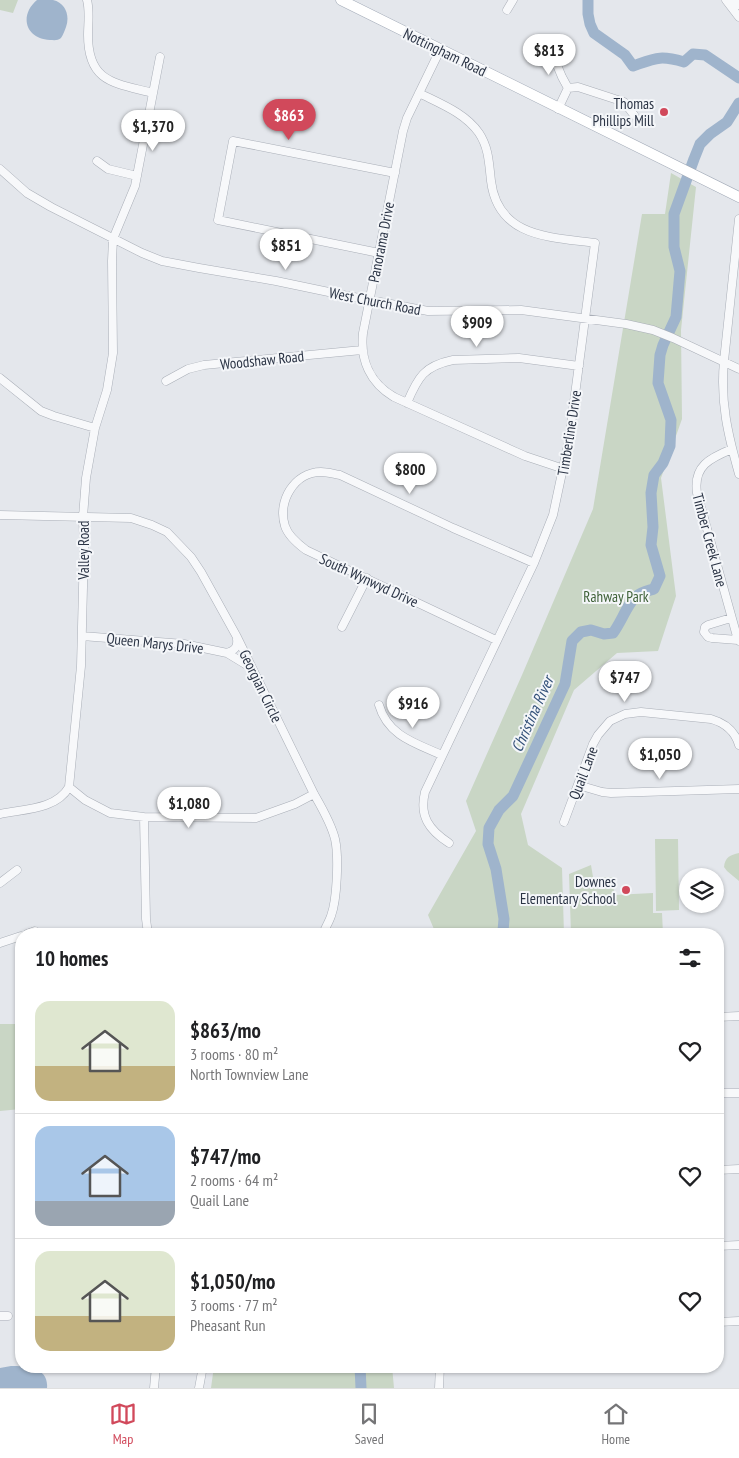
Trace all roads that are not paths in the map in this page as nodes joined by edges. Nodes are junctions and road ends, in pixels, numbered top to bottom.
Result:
1 (87, 0) edge
2 (340, 0) edge
3 (513, 0) edge
4 (726, 0) edge
5 (736, 0) edge
6 (739, 4) edge
7 (507, 10) dead end
8 (739, 17) edge
9 (440, 50) junction
10 (552, 53) dead end
11 (160, 57) dead end
12 (568, 88) junction
13 (153, 93) junction
14 (420, 94) junction
15 (558, 109) junction
16 (634, 115) dead end
17 (97, 161) dead end
18 (0, 169) edge
19 (394, 173) junction
20 (137, 176) junction
21 (739, 197) edge
22 (739, 219) edge
23 (113, 239) junction
24 (379, 253) junction
25 (369, 300) junction
26 (586, 318) junction
27 (362, 350) junction
28 (724, 361) junction
29 (579, 366) junction
30 (739, 369) edge
31 (0, 378) edge
32 (166, 381) dead end
33 (407, 403) junction
34 (95, 428) junction
35 (732, 448) junction
36 (564, 469) junction
37 (739, 474) edge
38 (0, 514) edge
39 (84, 517) junction
40 (534, 563) junction
41 (367, 578) junction
42 (731, 618) junction
43 (342, 627) dead end
44 (82, 636) junction
45 (237, 638) junction
46 (496, 640) junction
47 (738, 640) edge
48 (228, 653) junction
49 (252, 668) junction
50 (379, 705) dead end
51 (739, 745) edge
52 (442, 755) junction
53 (578, 785) junction
54 (68, 787) junction
55 (739, 789) edge
56 (314, 794) junction
57 (0, 814) edge
58 (144, 817) junction
59 (564, 822) dead end
60 (449, 843) dead end
61 (17, 870) dead end
62 (0, 883) edge
63 (147, 928) edge
64 (325, 928) edge
65 (15, 938) edge
66 (0, 943) edge
67 (724, 1016) edge
68 (739, 1016) edge
69 (724, 1093) edge
70 (739, 1093) edge
71 (739, 1169) edge
72 (724, 1170) edge
73 (739, 1245) edge
74 (724, 1246) edge
75 (739, 1321) edge
76 (724, 1322) edge
77 (155, 1373) edge
78 (202, 1373) edge
79 (440, 1373) edge
80 (154, 1388) edge
81 (199, 1388) edge
82 (439, 1388) edge

1 - 13 street
2 - 9 main road, Nottingham Road
3 - 7 street
4 - 8 street
5 - 6 street
9 - 14 street, Panorama Drive
9 - 15 main road, Nottingham Road
10 - 12 street
11 - 13 street
12 - 15 street
12 - 16 street
13 - 20 street
14 - 19 street, Panorama Drive
14 - 26 street, Timberline Drive
15 - 21 main road, Nottingham Road
17 - 20 street
18 - 23 street, West Church Road
19 - 24 street, Panorama Drive
19 - 24 street
20 - 23 street
22 - 28 street
23 - 25 street, West Church Road
23 - 34 street, Valley Road
24 - 25 street, Panorama Drive
25 - 26 street, West Church Road
25 - 27 street, Panorama Drive
26 - 28 street, West Church Road
26 - 29 street, Timberline Drive
27 - 32 street, Woodshaw Road
27 - 33 street, Panorama Drive
28 - 30 street, West Church Road
28 - 35 street
29 - 33 street
29 - 36 street, Timberline Drive
31 - 34 street
33 - 36 street, Panorama Drive
34 - 39 street, Valley Road
35 - 37 street
35 - 42 street, Timber Creek Lane
36 - 40 street, Timberline Drive
38 - 39 street, Georgian Circle
39 - 44 street, Valley Road
39 - 45 street, Georgian Circle
40 - 41 street, South Wynwyd Drive
40 - 46 street, Timberline Drive
41 - 43 street
41 - 46 street, South Wynwyd Drive
42 - 47 street, Timber Creek Lane
42 - 47 street, Timber Creek Lane
44 - 48 street, Queen Marys Drive
44 - 54 street, Valley Road
45 - 48 street
45 - 49 street, Georgian Circle
46 - 52 street, Timberline Drive
48 - 49 street, Queen Marys Drive
49 - 56 street, Georgian Circle
50 - 52 street
51 - 53 street, Quail Lane
52 - 60 street, Timberline Drive
53 - 55 street
53 - 59 street, Quail Lane
54 - 57 street
54 - 58 street
56 - 58 street
56 - 64 street, Georgian Circle
58 - 63 street
61 - 62 street
65 - 66 street
67 - 68 street
69 - 70 street
71 - 72 street
73 - 74 street
75 - 76 street
77 - 80 street
78 - 81 street
79 - 82 street

